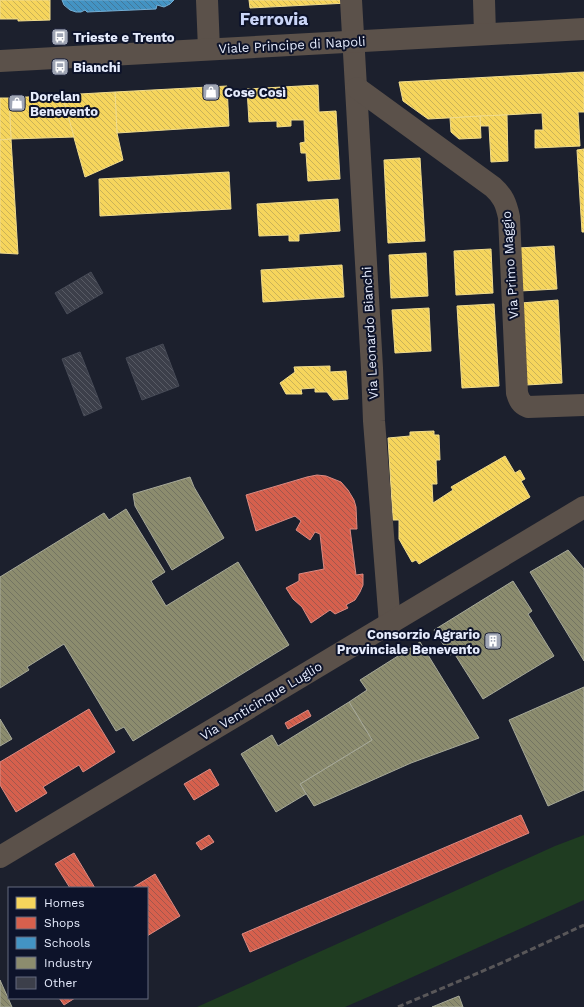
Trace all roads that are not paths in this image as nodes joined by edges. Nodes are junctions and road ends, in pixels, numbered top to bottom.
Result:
1 (207, 0) edge
2 (351, 0) edge
3 (484, 0) edge
4 (584, 29) edge
5 (485, 34) junction
6 (353, 41) junction
7 (209, 49) junction
8 (0, 61) edge
9 (357, 88) junction
10 (584, 405) edge
11 (584, 507) edge
12 (390, 624) junction
13 (0, 857) edge

1 - 7 street
2 - 6 street, Via Leonardo Bianchi
3 - 5 street
4 - 5 street, Viale Principe di Napoli
5 - 6 street, Viale Principe di Napoli
6 - 7 street, Viale Principe di Napoli
6 - 9 street, Via Leonardo Bianchi
7 - 8 street, Viale Principe di Napoli
9 - 10 street, Via Primo Maggio
9 - 12 street, Via Leonardo Bianchi
11 - 12 street, Via Venticinque Luglio
12 - 13 street, Via Venticinque Luglio

